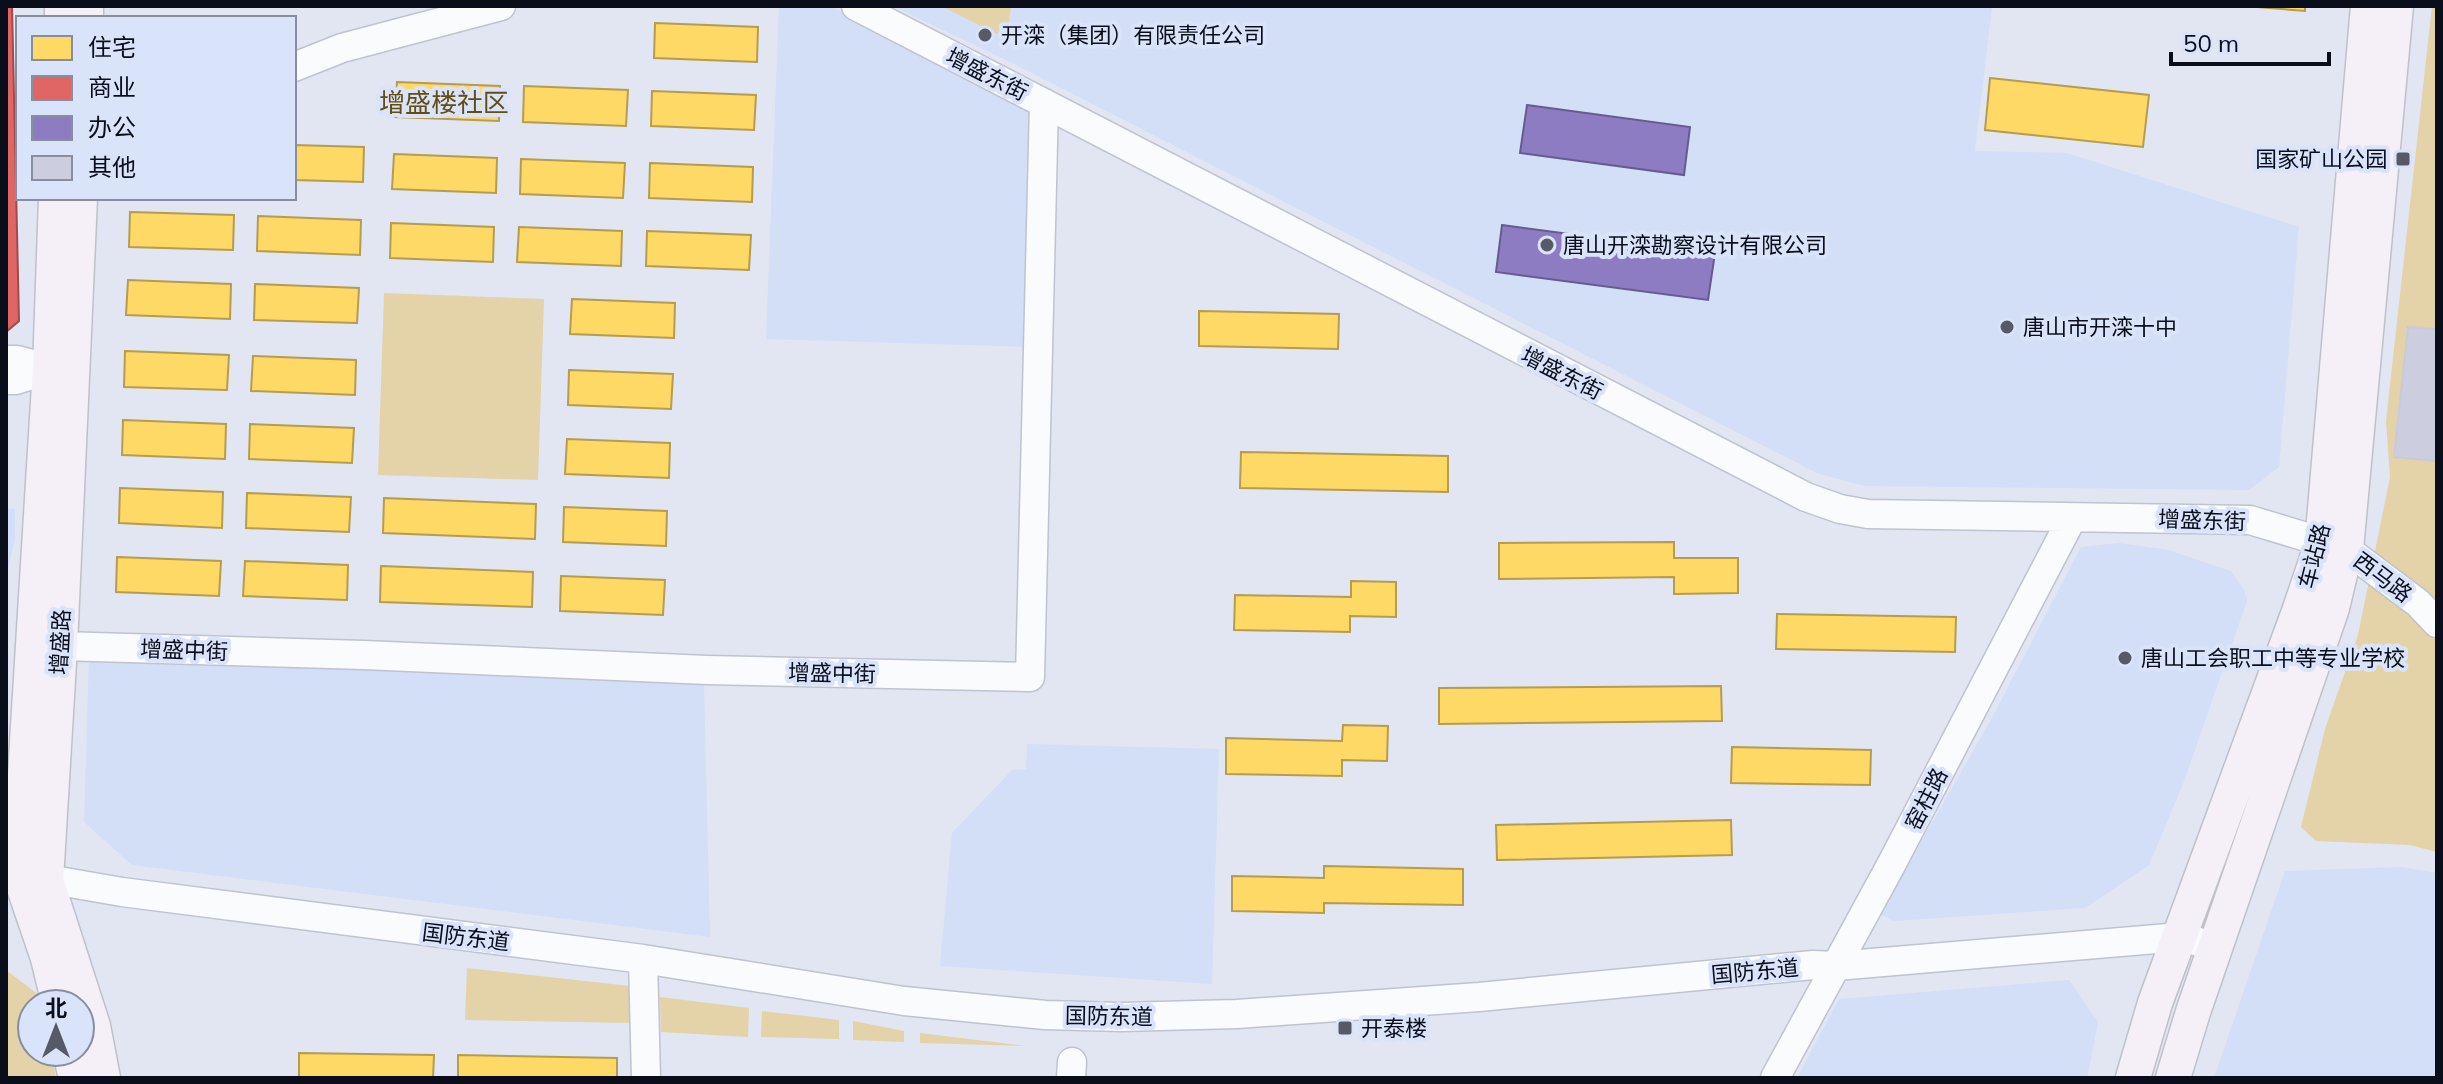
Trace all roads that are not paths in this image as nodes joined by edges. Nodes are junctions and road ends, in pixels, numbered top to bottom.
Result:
1 (501, 6) edge
2 (856, 6) edge
3 (2368, 6) edge
4 (2396, 6) edge
5 (296, 66) edge
6 (1044, 103) junction
7 (56, 200) edge
8 (80, 200) edge
9 (6, 360) edge
10 (62, 368) junction
11 (6, 369) edge
12 (6, 380) edge
13 (2072, 518) junction
14 (2334, 547) junction
15 (2437, 623) edge
16 (60, 646) junction
17 (24, 875) edge
18 (2180, 937) junction
19 (2216, 948) junction
20 (643, 959) junction
21 (1836, 966) junction
22 (55, 988) edge
23 (103, 1078) edge
24 (646, 1078) edge
25 (1775, 1078) edge
26 (2133, 1078) edge
27 (2173, 1078) edge

1 - 5 street
2 - 6 street, 增盛东街
3 - 14 main road, 车站路
4 - 14 main road, 车站路
6 - 13 street, 增盛东街
6 - 16 street, 增盛中街
7 - 10 main road, 增盛路
8 - 10 main road, 增盛路
9 - 10 street
10 - 11 street
10 - 12 street
10 - 16 main road, 增盛路
10 - 17 main road, 增盛路
13 - 14 street, 增盛东街
13 - 21 street, 窑柱路
14 - 15 street, 西马路
14 - 18 main road, 车站路
14 - 19 main road, 车站路
16 - 17 main road, 增盛路
17 - 20 street, 国防东道
17 - 22 main road, 增盛路
17 - 23 main road, 增盛路
18 - 19 street, 国防东道
18 - 21 street, 国防东道
18 - 26 main road, 车站路
19 - 27 main road, 车站路
20 - 21 street, 国防东道
20 - 24 street
21 - 25 street, 窑柱路

